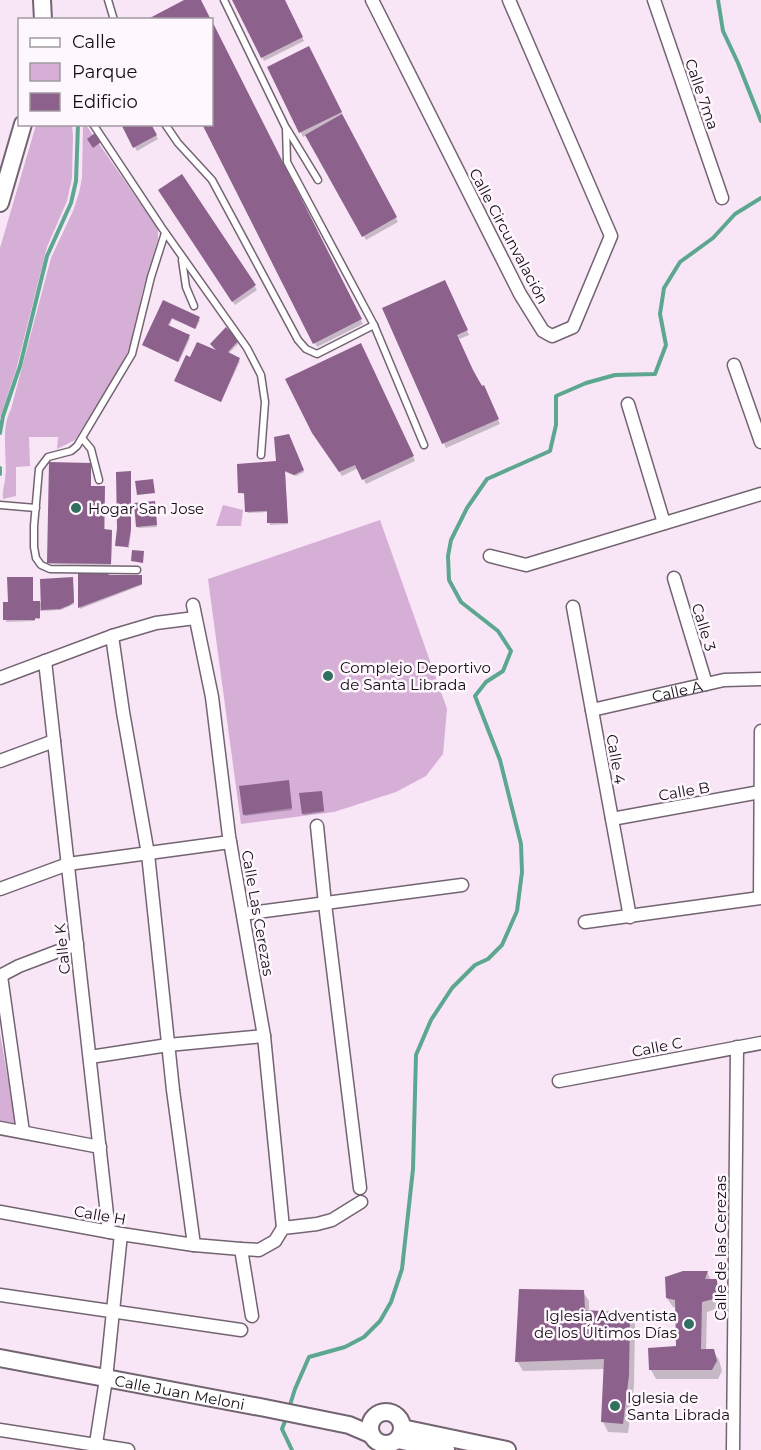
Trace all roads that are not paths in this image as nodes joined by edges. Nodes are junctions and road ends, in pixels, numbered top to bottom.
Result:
1 (42, 0) edge
2 (108, 0) edge
3 (225, 0) edge
4 (372, 0) edge
5 (509, 0) edge
6 (654, 0) edge
7 (43, 18) edge
8 (113, 18) edge
9 (22, 126) edge
10 (94, 126) edge
11 (166, 126) edge
12 (286, 128) junction
13 (318, 180) dead end
14 (722, 198) dead end
15 (0, 202) edge
16 (165, 233) junction
17 (181, 256) junction
18 (194, 306) dead end
19 (374, 325) junction
20 (734, 365) dead end
21 (628, 404) dead end
22 (82, 438) junction
23 (761, 442) edge
24 (424, 445) dead end
25 (261, 455) dead end
26 (99, 480) dead end
27 (761, 494) edge
28 (3, 505) edge
29 (36, 508) junction
30 (664, 523) junction
31 (490, 556) dead end
32 (137, 570) dead end
33 (674, 578) dead end
34 (193, 605) dead end
35 (573, 607) dead end
36 (195, 618) junction
37 (112, 636) junction
38 (45, 662) junction
39 (0, 678) edge
40 (761, 679) edge
41 (706, 684) junction
42 (592, 710) junction
43 (761, 730) edge
44 (54, 741) junction
45 (0, 761) edge
46 (760, 792) edge
47 (612, 819) junction
48 (317, 825) dead end
49 (230, 843) junction
50 (148, 854) junction
51 (68, 864) junction
52 (462, 885) dead end
53 (0, 889) edge
54 (325, 904) junction
55 (243, 914) junction
56 (630, 917) junction
57 (585, 922) dead end
58 (77, 944) junction
59 (0, 976) edge
60 (264, 1036) junction
61 (761, 1043) edge
62 (168, 1045) junction
63 (737, 1047) junction
64 (90, 1057) junction
65 (559, 1081) dead end
66 (0, 1128) edge
67 (24, 1132) junction
68 (100, 1147) junction
69 (360, 1188) dead end
70 (361, 1202) dead end
71 (0, 1212) edge
72 (283, 1228) junction
73 (115, 1233) junction
74 (194, 1245) junction
75 (241, 1249) junction
76 (0, 1295) edge
77 (113, 1311) junction
78 (252, 1316) dead end
79 (241, 1330) dead end
80 (0, 1358) edge
81 (106, 1379) junction
82 (366, 1428) junction
83 (0, 1430) edge
84 (400, 1434) junction
85 (95, 1447) edge
86 (128, 1450) edge
87 (446, 1450) edge
88 (507, 1450) edge
89 (733, 1450) edge

1 - 7 main road
2 - 8 lane
3 - 12 lane
4 - 5 street, Calle Circunvalación
6 - 14 street, Calle 7ma
9 - 15 main road
10 - 16 lane
11 - 19 lane
12 - 13 lane
12 - 19 lane
16 - 17 lane
16 - 22 lane
17 - 18 lane
17 - 25 lane
19 - 24 lane
20 - 23 street
21 - 30 street
22 - 26 lane
22 - 29 lane
27 - 30 street
28 - 29 lane
29 - 32 lane
30 - 31 street
33 - 41 street, Calle 3
34 - 36 street, Calle Las Cerezas
35 - 42 street, Calle 4
36 - 37 street
36 - 49 street, Calle Las Cerezas
37 - 38 street
37 - 50 street
38 - 39 street
38 - 44 street, Calle K
40 - 41 street, Calle A
41 - 42 street, Calle A
42 - 47 street, Calle 4
43 - 46 street
44 - 45 street
44 - 51 street, Calle K
46 - 47 street, Calle B
46 - 56 street
47 - 56 street, Calle 4
48 - 54 street
49 - 50 street
49 - 55 street, Calle Las Cerezas
50 - 51 street
50 - 62 street
51 - 53 street
51 - 58 street, Calle K
52 - 54 street
54 - 55 street
54 - 69 street
55 - 60 street, Calle Las Cerezas
56 - 57 street
58 - 59 street
58 - 64 street, Calle K
59 - 67 street
60 - 62 street
60 - 72 street, Calle Las Cerezas
61 - 63 street, Calle C
62 - 64 street
62 - 74 street
63 - 65 street, Calle C
63 - 89 street, Calle de las Cerezas
64 - 68 street, Calle K
66 - 67 street
67 - 68 street
68 - 73 street, Calle K
70 - 72 street
71 - 73 street, Calle H
72 - 75 street, Calle H
73 - 74 street, Calle H
73 - 77 street, Calle K
74 - 75 street, Calle H
75 - 78 street
76 - 77 street
77 - 79 street
77 - 81 street, Calle K
80 - 81 main road, Calle Juan Meloni
81 - 82 main road, Calle Juan Meloni
81 - 85 street, Calle K
82 - 84 main road
82 - 84 main road
83 - 85 street
84 - 87 main road
84 - 88 main road
85 - 86 street

